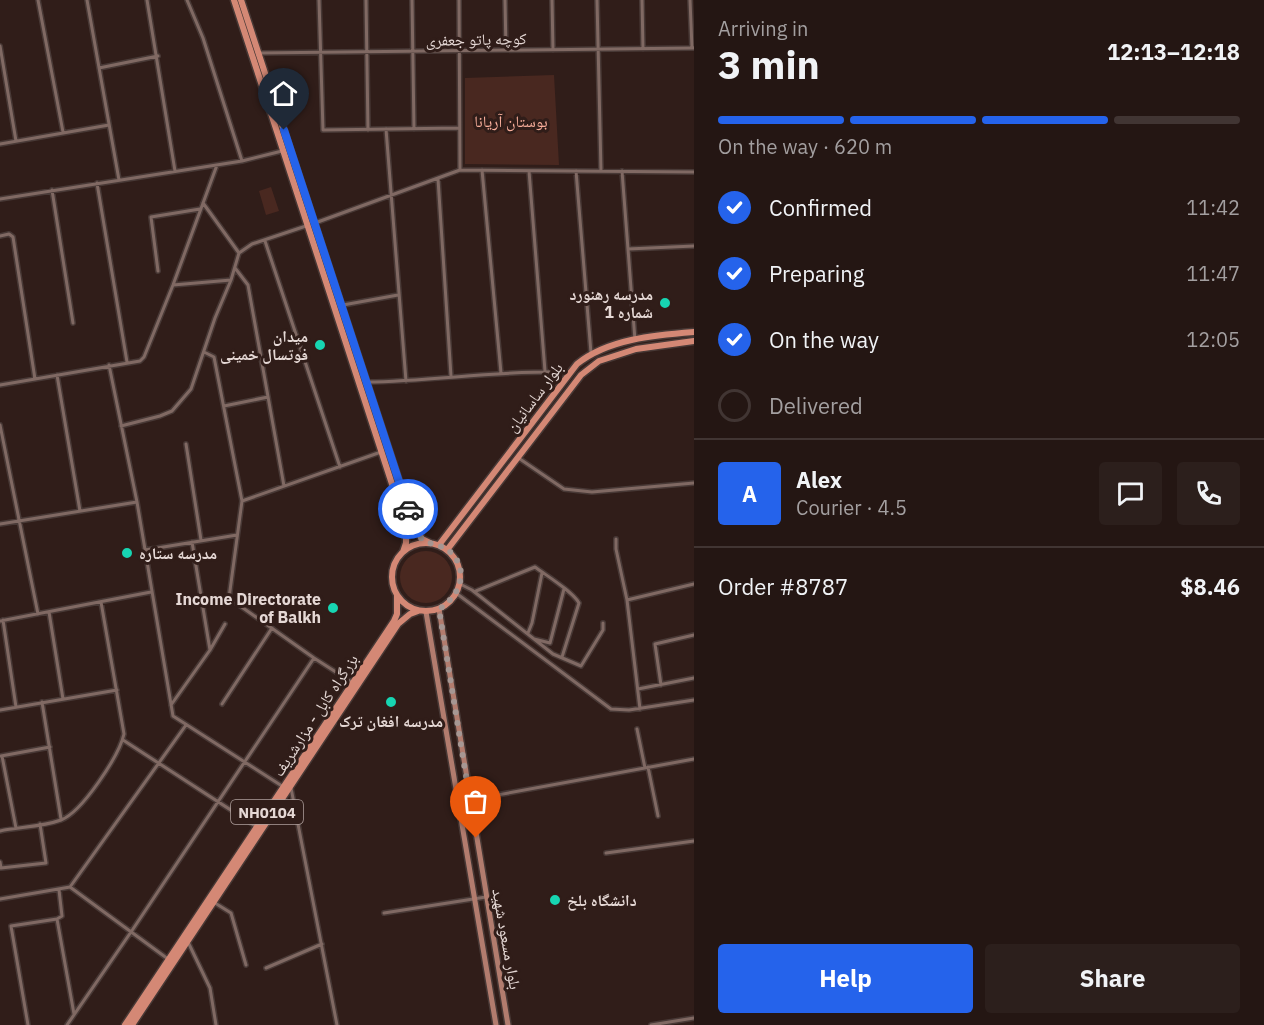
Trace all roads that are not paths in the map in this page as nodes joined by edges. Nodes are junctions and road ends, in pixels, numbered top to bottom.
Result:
1 (38, 0) edge
2 (87, 0) edge
3 (147, 0) edge
4 (188, 0) edge
5 (234, 0) edge
6 (241, 0) edge
7 (320, 0) edge
8 (366, 0) edge
9 (412, 0) edge
10 (459, 0) edge
11 (505, 0) edge
12 (552, 0) edge
13 (597, 0) edge
14 (642, 0) edge
15 (690, 0) edge
16 (0, 46) edge
17 (693, 48) edge
18 (597, 49) junction
19 (643, 49) junction
20 (506, 50) junction
21 (553, 50) junction
22 (413, 51) junction
23 (459, 51) junction
24 (366, 52) junction
25 (258, 53) junction
26 (321, 53) junction
27 (158, 56) junction
28 (99, 69) junction
29 (109, 125) junction
30 (459, 128) junction
31 (368, 129) junction
32 (386, 129) junction
33 (414, 129) junction
34 (63, 132) junction
35 (16, 141) junction
36 (0, 144) edge
37 (287, 150) junction
38 (242, 161) junction
39 (217, 165) junction
40 (460, 170) junction
41 (482, 170) junction
42 (175, 171) junction
43 (529, 171) junction
44 (576, 171) junction
45 (601, 171) junction
46 (622, 171) junction
47 (694, 171) edge
48 (438, 178) junction
49 (120, 180) junction
50 (97, 183) junction
51 (52, 190) junction
52 (391, 196) junction
53 (0, 199) edge
54 (203, 203) junction
55 (200, 209) junction
56 (311, 224) junction
57 (0, 236) edge
58 (266, 240) junction
59 (694, 246) edge
60 (628, 249) junction
61 (239, 253) junction
62 (235, 268) junction
63 (158, 271) dead end
64 (231, 280) junction
65 (174, 285) junction
66 (399, 294) junction
67 (341, 305) junction
68 (73, 323) dead end
69 (694, 332) edge
70 (635, 340) junction
71 (694, 341) edge
72 (204, 352) junction
73 (591, 353) junction
74 (128, 362) junction
75 (108, 365) junction
76 (545, 371) junction
77 (569, 372) junction
78 (501, 373) junction
79 (57, 375) junction
80 (451, 376) junction
81 (35, 379) junction
82 (406, 381) junction
83 (366, 382) junction
84 (0, 386) edge
85 (268, 397) junction
86 (224, 406) junction
87 (0, 425) edge
88 (121, 426) junction
89 (186, 444) dead end
90 (381, 452) junction
91 (517, 457) junction
92 (340, 467) junction
93 (694, 483) edge
94 (284, 486) junction
95 (242, 501) junction
96 (136, 502) junction
97 (80, 511) junction
98 (20, 521) junction
99 (0, 524) edge
100 (237, 535) junction
101 (616, 538) dead end
102 (201, 540) junction
103 (192, 542) junction
104 (430, 543) junction
105 (439, 545) junction
106 (145, 550) junction
107 (447, 550) junction
108 (403, 552) junction
109 (542, 573) junction
110 (460, 584) junction
111 (694, 584) edge
112 (564, 589) junction
113 (152, 592) junction
114 (475, 592) junction
115 (456, 593) junction
116 (397, 596) junction
117 (627, 600) junction
118 (101, 602) junction
119 (439, 609) junction
120 (422, 611) junction
121 (49, 612) junction
122 (38, 614) junction
123 (2, 621) edge
124 (603, 623) dead end
125 (225, 624) dead end
126 (272, 628) junction
127 (528, 633) junction
128 (694, 635) edge
129 (534, 639) junction
130 (210, 650) junction
131 (377, 650) junction
132 (562, 657) junction
133 (314, 658) junction
134 (694, 678) edge
135 (353, 683) junction
136 (661, 685) junction
137 (638, 688) junction
138 (117, 690) junction
139 (63, 699) junction
140 (694, 700) edge
141 (42, 702) junction
142 (222, 704) dead end
143 (171, 705) junction
144 (16, 707) junction
145 (640, 709) junction
146 (0, 710) edge
147 (186, 725) junction
148 (637, 729) dead end
149 (123, 740) junction
150 (50, 747) junction
151 (1, 756) edge
152 (694, 759) edge
153 (245, 760) junction
154 (161, 763) junction
155 (647, 767) junction
156 (287, 787) junction
157 (470, 800) junction
158 (218, 802) junction
159 (457, 802) junction
160 (658, 816) dead end
161 (61, 820) junction
162 (40, 824) junction
163 (16, 828) junction
164 (257, 828) junction
165 (0, 831) edge
166 (694, 841) edge
167 (606, 853) dead end
168 (0, 862) edge
169 (70, 887) junction
170 (59, 890) junction
171 (486, 897) junction
172 (0, 899) edge
173 (474, 899) junction
174 (213, 902) junction
175 (384, 913) dead end
176 (57, 919) junction
177 (131, 932) junction
178 (187, 941) junction
179 (322, 944) junction
180 (168, 959) junction
181 (246, 966) dead end
182 (266, 968) dead end
183 (504, 1001) junction
184 (492, 1003) junction
185 (74, 1015) junction
186 (694, 1018) edge
187 (28, 1025) edge
188 (67, 1025) edge
189 (125, 1025) edge
190 (132, 1025) edge
191 (216, 1025) edge
192 (337, 1025) edge
193 (496, 1025) edge
194 (508, 1025) edge
195 (651, 1025) edge

1 - 34 street
2 - 28 street
3 - 27 street
4 - 38 street
5 - 37 highway, NH0104
6 - 25 highway, NH0104
7 - 26 street
8 - 24 street
9 - 22 street
10 - 23 street
11 - 20 street
12 - 21 street
13 - 18 street
14 - 19 street
15 - 17 street
16 - 35 street
17 - 19 street, کوچه پاتو جعفری
18 - 19 street, کوچه پاتو جعفری
18 - 21 street, کوچه پاتو جعفری
18 - 45 street
20 - 21 street, کوچه پاتو جعفری
20 - 23 street, کوچه پاتو جعفری
22 - 23 street, کوچه پاتو جعفری
22 - 24 street, کوچه پاتو جعفری
22 - 33 street
23 - 30 street
24 - 26 street, کوچه پاتو جعفری
24 - 31 street
25 - 26 street, کوچه پاتو جعفری
25 - 37 highway, NH0104
26 - 31 street
27 - 28 street
27 - 42 street
28 - 29 street
29 - 34 street
29 - 49 street
30 - 33 street
30 - 40 street
31 - 32 street
32 - 33 street
32 - 52 street
34 - 35 street
35 - 36 street
37 - 38 street
37 - 56 highway, NH0104
38 - 39 street
39 - 42 street
39 - 54 street
40 - 41 street
40 - 48 street
41 - 43 street
41 - 78 street
42 - 49 street
43 - 44 street
43 - 76 street
44 - 45 street
44 - 73 street
45 - 46 street
46 - 47 street
46 - 60 street
48 - 52 street
48 - 80 street
49 - 50 street
50 - 51 street
50 - 74 street
51 - 53 street
51 - 68 street
52 - 56 street
52 - 66 street
54 - 55 street
54 - 61 street
55 - 63 street
55 - 65 street
56 - 58 street
56 - 67 highway, NH0104
56 - 90 highway, NH0104
57 - 81 street
58 - 61 street
58 - 92 street
59 - 60 street
60 - 70 street
61 - 62 street
62 - 64 street
62 - 85 street
64 - 65 street
64 - 72 street
65 - 74 street
66 - 67 street
66 - 82 street
67 - 83 highway, NH0104
69 - 70 highway, بلوار ساسانیان
70 - 73 highway, بلوار ساسانیان
71 - 91 highway, بلوار ساسانیان
72 - 86 street
72 - 88 street
73 - 77 highway, بلوار ساسانیان
74 - 75 street
75 - 79 street
75 - 88 street
76 - 77 street
76 - 78 street
77 - 105 highway, بلوار ساسانیان
78 - 80 street
79 - 81 street
79 - 97 street
80 - 82 street
81 - 84 street
82 - 83 street
83 - 104 highway, NH0104
85 - 86 street
85 - 94 street
86 - 95 street
87 - 98 street
88 - 96 street
89 - 102 street
90 - 92 street
90 - 108 highway, NH0104
91 - 93 street
91 - 107 highway, بلوار ساسانیان
92 - 94 street
94 - 95 street
95 - 100 street
96 - 97 street
96 - 106 street
97 - 98 street
98 - 99 street
98 - 122 street
100 - 102 street
100 - 126 street
101 - 117 street
102 - 103 street
103 - 106 street
103 - 130 street
104 - 105 highway
104 - 108 highway
105 - 107 highway
106 - 113 street
107 - 110 highway
108 - 116 highway, NH0104
109 - 112 street
109 - 114 street
109 - 127 street
110 - 114 street
110 - 115 highway
111 - 117 street
112 - 129 street
112 - 132 street
113 - 118 street
113 - 143 street
114 - 127 street
115 - 119 highway
115 - 145 street
116 - 120 highway
116 - 131 highway, بزرگراه کابل - مزارشریف / NH0104
117 - 137 street
118 - 121 street
118 - 138 street
119 - 120 highway, NH0104
119 - 157 main road, بلوار مسعود شهید
120 - 131 highway, بزرگراه کابل - مزارشریف / NH0104
120 - 159 main road, بلوار مسعود شهید
121 - 122 street
121 - 139 street
122 - 123 street
123 - 144 street
124 - 132 street
125 - 130 street
126 - 133 street
126 - 142 street
127 - 129 street
128 - 136 street
129 - 132 street
130 - 143 street
131 - 135 highway, بزرگراه کابل - مزارشریف / NH0104
131 - 156 highway, بزرگراه کابل - مزارشریف / NH0104
133 - 135 street
133 - 153 street
134 - 136 street
135 - 156 highway, بزرگراه کابل - مزارشریف / NH0104
136 - 137 street
137 - 145 street
138 - 139 street
138 - 149 street
139 - 141 street
140 - 145 street
141 - 144 street
141 - 150 street
143 - 147 street
144 - 146 street
147 - 153 street
147 - 154 street
148 - 155 street
149 - 154 street
149 - 161 street
150 - 151 street
150 - 161 street
151 - 163 street
152 - 155 street
153 - 156 street
153 - 158 street
154 - 158 street
154 - 169 street
155 - 157 street
155 - 160 street
156 - 164 highway, بزرگراه کابل - مزارشریف / NH0104
156 - 174 highway, بزرگراه کابل - مزارشریف / NH0104
156 - 179 street
157 - 159 street
157 - 171 main road, بلوار مسعود شهید
158 - 164 street
158 - 177 street
159 - 173 main road, بلوار مسعود شهید
161 - 162 street
162 - 163 street
162 - 168 street
163 - 165 street
164 - 180 highway, بزرگراه کابل - مزارشریف / NH0104
166 - 167 street
169 - 170 street
169 - 177 street
170 - 172 street
170 - 176 street
171 - 173 street
171 - 183 main road, بلوار مسعود شهید
173 - 175 street
173 - 184 main road, بلوار مسعود شهید
174 - 178 highway, بزرگراه کابل - مزارشریف / NH0104
174 - 181 street
176 - 185 street
176 - 187 street
177 - 180 street
177 - 185 street
178 - 190 highway, بزرگراه کابل - مزارشریف / NH0104
178 - 191 street
179 - 182 street
179 - 192 street
180 - 189 highway, بزرگراه کابل - مزارشریف / NH0104
183 - 184 main road
183 - 194 main road, بلوار مسعود شهید
184 - 193 main road, بلوار مسعود شهید
185 - 188 street
186 - 195 street

